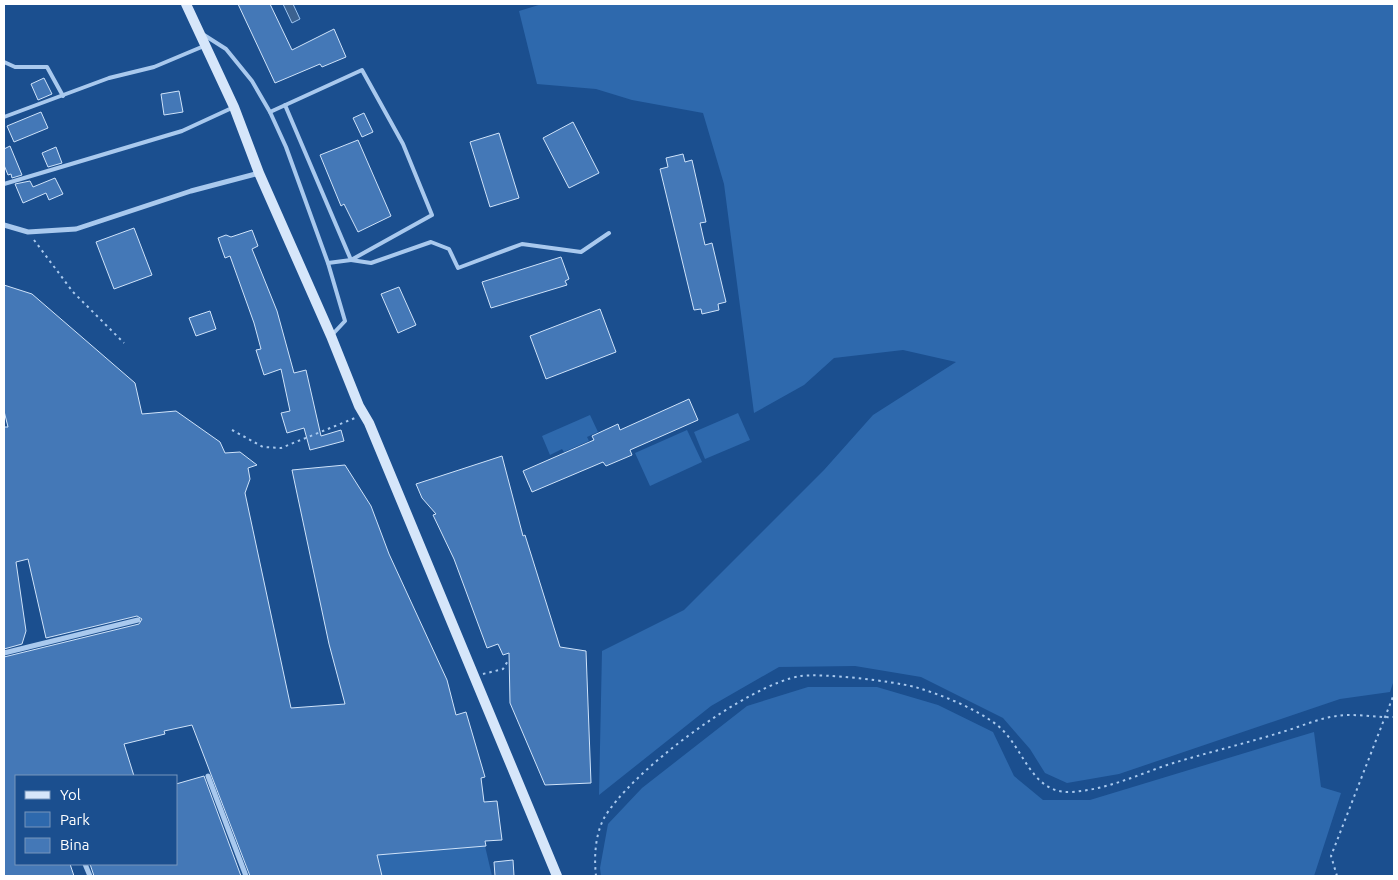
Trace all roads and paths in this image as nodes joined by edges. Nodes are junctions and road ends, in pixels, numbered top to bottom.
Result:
1 (186, 4) edge
2 (197, 31) junction
3 (204, 45) junction
4 (4, 62) edge
5 (63, 96) junction
6 (285, 106) junction
7 (234, 107) junction
8 (270, 112) junction
9 (4, 117) edge
10 (259, 173) junction
11 (4, 184) edge
12 (4, 225) edge
13 (28, 232) junction
14 (609, 234) dead end
15 (350, 260) junction
16 (328, 263) junction
17 (332, 336) junction
18 (124, 343) dead end
19 (364, 414) junction
20 (232, 430) dead end
21 (138, 620) dead end
22 (4, 653) edge
23 (509, 659) dead end
24 (474, 677) junction
25 (1394, 694) edge
26 (1394, 717) edge
27 (1385, 718) junction
28 (208, 776) dead end
29 (246, 876) edge
30 (556, 876) edge
31 (596, 876) edge
32 (1337, 876) edge

1 - 2 main road
2 - 3 main road
2 - 8 lane
3 - 5 lane
3 - 7 main road
4 - 5 lane
5 - 9 lane
6 - 8 lane
6 - 15 lane
6 - 15 lane
7 - 10 main road
7 - 11 lane
8 - 16 lane
10 - 13 street
10 - 17 main road
12 - 13 street
13 - 18 path
14 - 15 lane
15 - 16 lane
16 - 17 lane
17 - 19 main road
19 - 20 path
19 - 24 main road
21 - 22 street
23 - 24 path
24 - 30 main road
25 - 27 path
26 - 27 path
27 - 31 path
27 - 32 path
28 - 29 street

